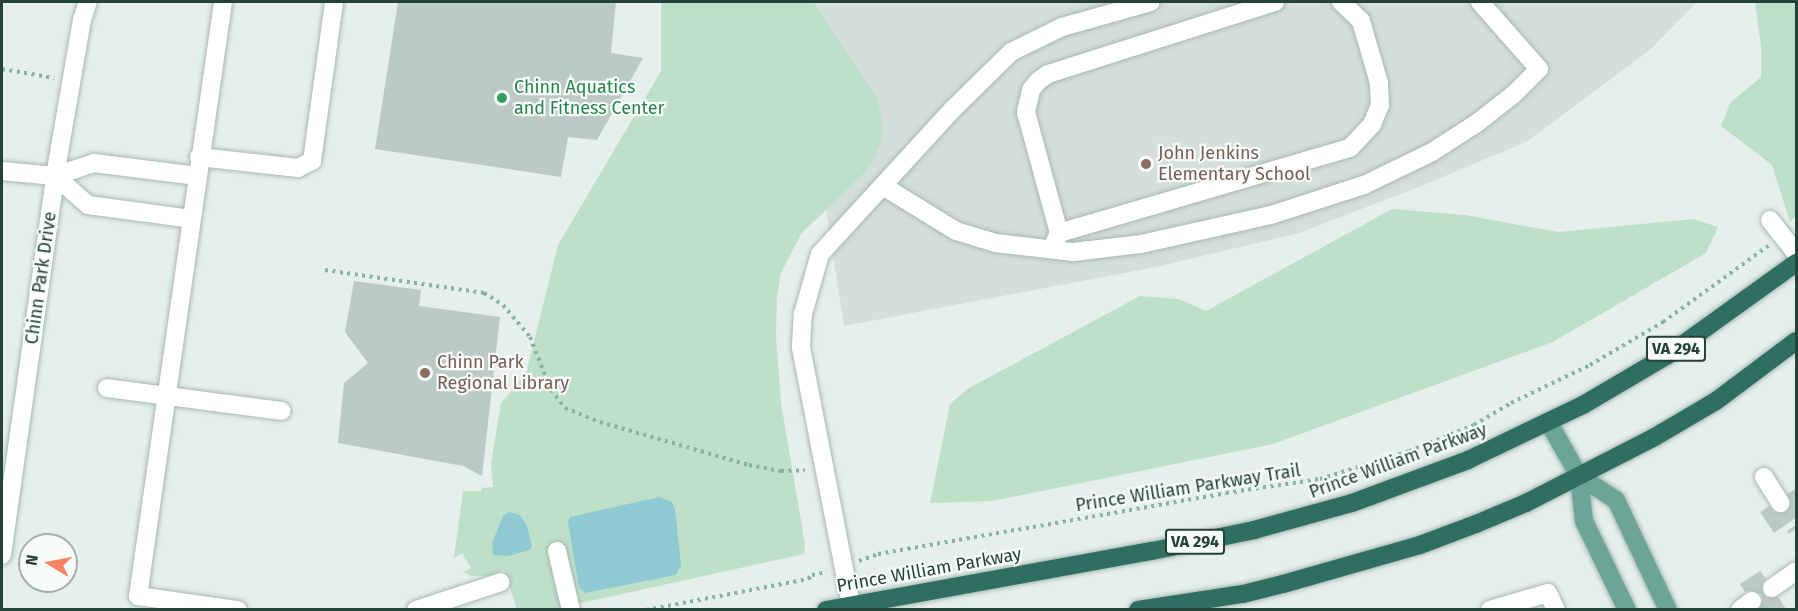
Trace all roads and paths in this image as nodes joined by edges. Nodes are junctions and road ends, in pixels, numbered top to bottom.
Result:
1 (88, 2) edge
2 (223, 2) edge
3 (334, 2) edge
4 (1151, 2) edge
5 (1275, 2) edge
6 (1341, 2) edge
7 (1480, 2) edge
8 (2, 69) edge
9 (56, 78) dead end
10 (200, 157) junction
11 (2, 171) edge
12 (55, 176) junction
13 (197, 176) junction
14 (883, 186) junction
15 (191, 219) junction
16 (1770, 220) dead end
17 (1782, 236) junction
18 (1055, 241) junction
19 (1797, 253) edge
20 (1797, 263) edge
21 (325, 270) dead end
22 (1797, 341) edge
23 (107, 388) dead end
24 (166, 396) junction
25 (281, 411) dead end
26 (1549, 423) junction
27 (806, 470) dead end
28 (1579, 476) junction
29 (1764, 477) dead end
30 (6, 500) edge
31 (1780, 503) tunnel mouth
32 (557, 551) dead end
33 (878, 554) dead end
34 (2, 555) edge
35 (1797, 571) edge
36 (815, 576) dead end
37 (501, 582) dead end
38 (1772, 588) dead end
39 (1230, 603) edge
40 (852, 607) edge
41 (565, 608) edge
42 (238, 609) edge
43 (416, 609) edge
44 (646, 609) edge
45 (826, 609) edge
46 (1138, 609) edge
47 (1490, 609) edge
48 (1556, 609) edge
49 (1627, 609) edge
50 (1668, 609) edge

1 - 12 street, Chinn Park Drive
2 - 10 street
3 - 10 street
4 - 14 street
5 - 18 street
6 - 18 street
7 - 18 street
8 - 9 path
10 - 13 street
11 - 12 street
12 - 13 street
12 - 15 street
12 - 30 street, Chinn Park Drive
13 - 15 street
14 - 18 street
14 - 40 street
15 - 24 street
16 - 17 street
17 - 19 street
17 - 33 path, Prince William Parkway Trail
20 - 26 highway, Prince William Parkway / VA 294
21 - 27 path
22 - 28 highway
23 - 24 street
24 - 25 street
24 - 42 street
26 - 28 main road
26 - 40 highway, Prince William Parkway / VA 294
28 - 39 highway
28 - 49 main road
28 - 50 main road
29 - 31 street
30 - 34 street, Chinn Park Drive
32 - 41 street
35 - 38 street
36 - 44 path
37 - 43 street
39 - 46 highway
40 - 45 highway, Prince William Parkway / VA 294
47 - 48 street

